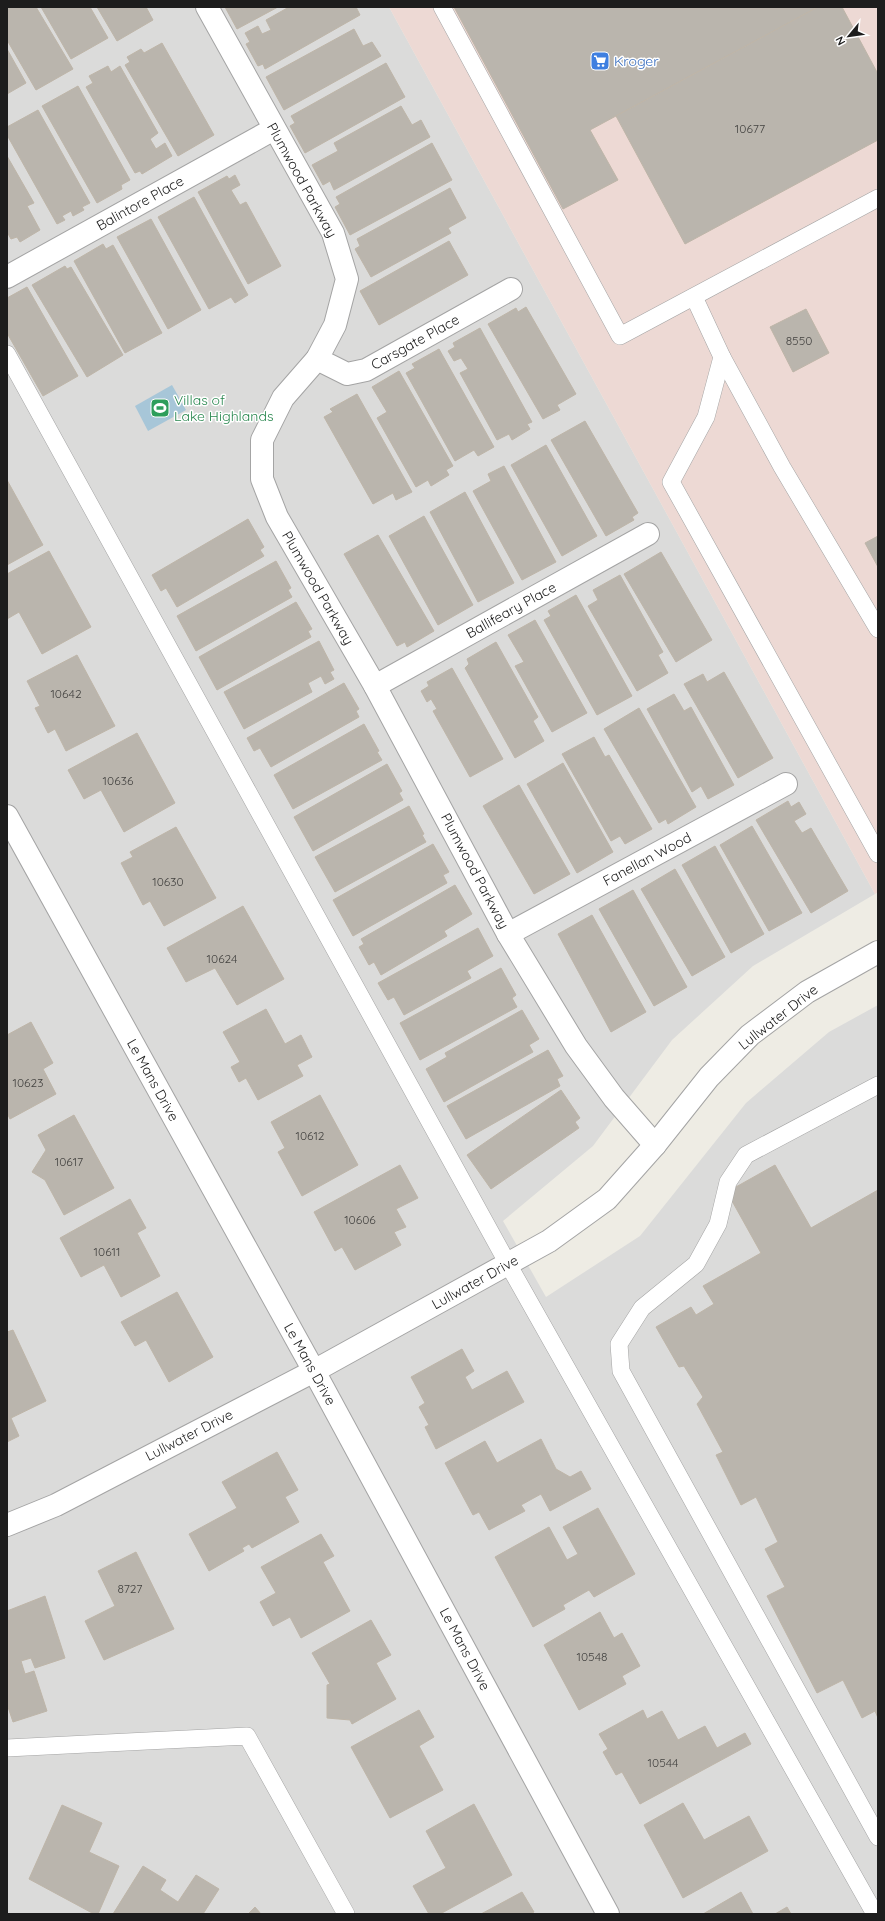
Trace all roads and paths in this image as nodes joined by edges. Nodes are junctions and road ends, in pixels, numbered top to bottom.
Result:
1 (207, 7) edge
2 (442, 7) edge
3 (274, 128) junction
4 (878, 198) edge
5 (7, 277) edge
6 (511, 289) dead end
7 (694, 297) junction
8 (7, 354) edge
9 (722, 357) junction
10 (317, 359) junction
11 (648, 534) dead end
12 (878, 629) edge
13 (375, 686) junction
14 (786, 784) dead end
15 (7, 816) edge
16 (878, 854) edge
17 (508, 934) junction
18 (878, 952) edge
19 (878, 1085) edge
20 (655, 1145) junction
21 (508, 1264) junction
22 (314, 1371) junction
23 (7, 1524) edge
24 (7, 1748) edge
25 (878, 1837) edge
26 (346, 1914) edge
27 (608, 1914) edge
28 (875, 1914) edge

1 - 3 street, Plumwood Parkway
2 - 7 lane
3 - 5 street, Balintore Place
3 - 10 street, Plumwood Parkway
4 - 7 lane
6 - 10 street, Carsgate Place
7 - 9 lane
8 - 21 lane
9 - 12 lane
9 - 16 lane
10 - 13 street, Plumwood Parkway
11 - 13 street, Ballifeary Place
13 - 17 street, Plumwood Parkway
14 - 17 street, Fanellan Wood
15 - 22 street, Le Mans Drive
17 - 20 street, Plumwood Parkway
18 - 20 street, Lullwater Drive
19 - 25 lane
20 - 21 street, Lullwater Drive
21 - 22 street, Lullwater Drive
21 - 28 lane
22 - 23 street, Lullwater Drive
22 - 27 street, Le Mans Drive
24 - 26 lane

